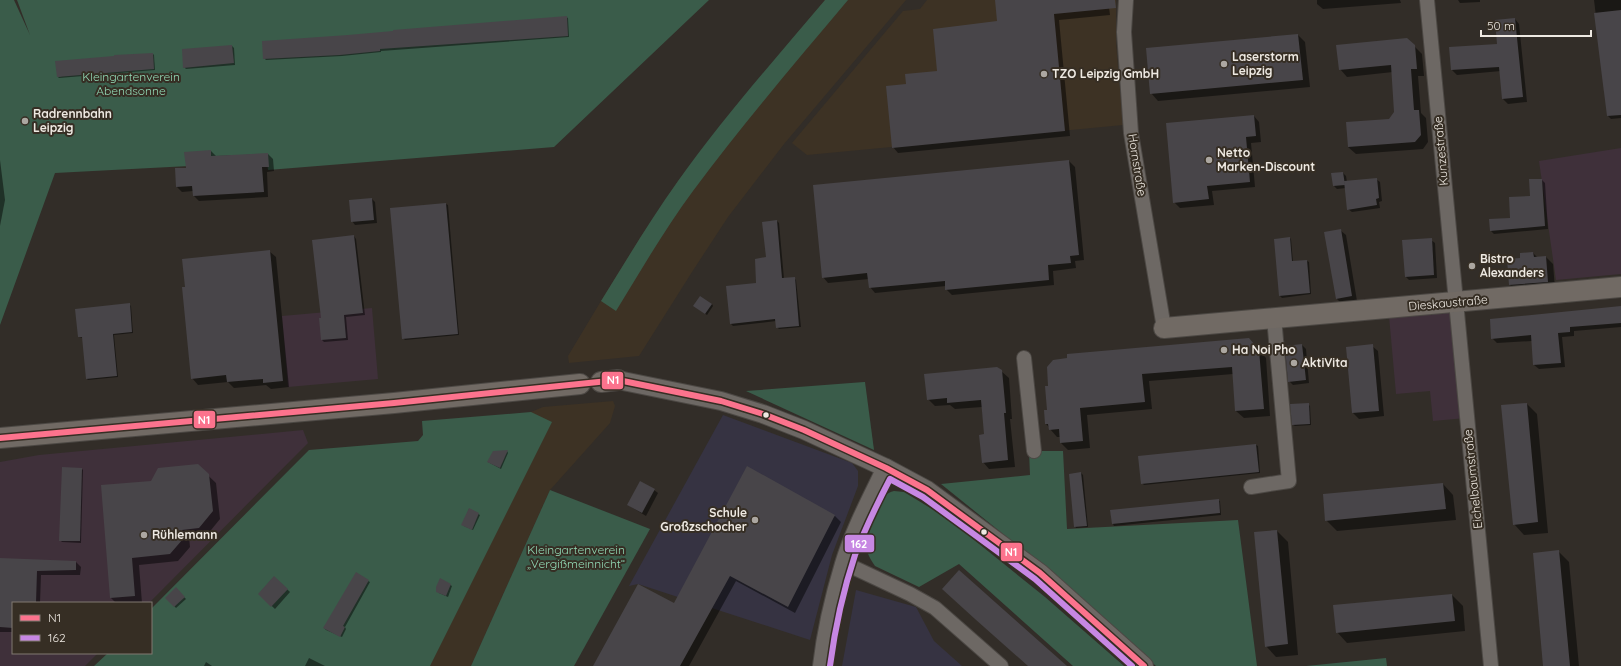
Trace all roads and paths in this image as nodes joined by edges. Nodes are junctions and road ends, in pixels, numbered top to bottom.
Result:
1 (1126, 0) edge
2 (1427, 0) edge
3 (1621, 287) edge
4 (1455, 302) junction
5 (1274, 318) junction
6 (1164, 328) joint
7 (1024, 358) dead end
8 (609, 381) dead end
9 (580, 384) dead end
10 (0, 438) edge
11 (1034, 451) dead end
12 (886, 468) junction
13 (1251, 487) dead end
14 (844, 563) junction
15 (1491, 661) edge
16 (822, 666) edge
17 (1001, 666) edge
18 (1144, 666) edge
19 (1503, 666) edge

1 - 6 street, Hornstraße
2 - 4 street, Kunzestraße
3 - 4 main road, Dieskaustraße
4 - 5 main road, Dieskaustraße
4 - 15 street, Eichelbaumstraße
5 - 6 main road, Dieskaustraße
5 - 13 street
7 - 11 street
8 - 12 street
9 - 10 main road
12 - 14 street
12 - 18 street
14 - 16 street
14 - 17 street
15 - 19 street, Eichelbaumstraße

